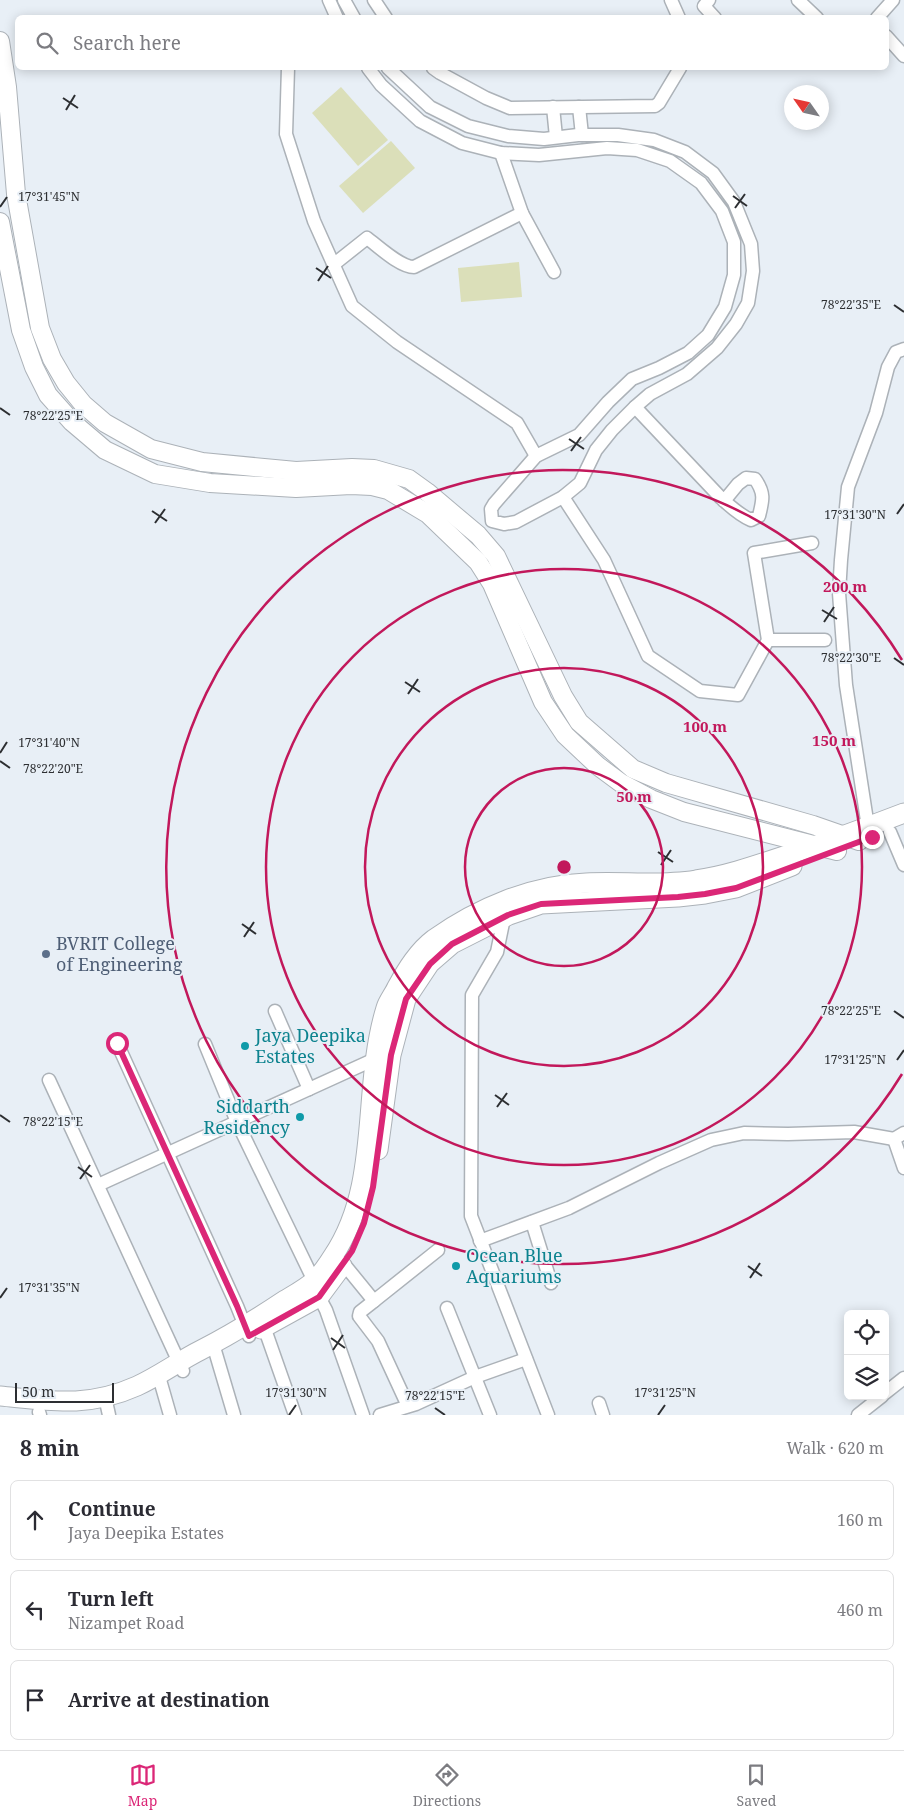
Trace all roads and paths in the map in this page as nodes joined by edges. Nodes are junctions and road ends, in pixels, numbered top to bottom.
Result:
1 (329, 0) edge
2 (344, 0) edge
3 (374, 0) edge
4 (662, 0) edge
5 (709, 0) edge
6 (798, 0) edge
7 (893, 0) edge
8 (674, 8) edge
9 (336, 15) edge
10 (352, 15) edge
11 (384, 15) edge
12 (712, 15) edge
13 (814, 15) edge
14 (880, 15) edge
15 (889, 39) edge
16 (0, 41) edge
17 (904, 56) edge
18 (288, 70) edge
19 (370, 70) edge
20 (390, 70) edge
21 (436, 70) edge
22 (679, 70) edge
23 (579, 106) junction
24 (553, 107) junction
25 (487, 131) junction
26 (582, 135) junction
27 (556, 137) junction
28 (482, 148) junction
29 (501, 154) junction
30 (522, 213) junction
31 (0, 222) edge
32 (334, 265) junction
33 (554, 272) dead end
34 (904, 349) edge
35 (635, 407) junction
36 (579, 436) junction
37 (596, 450) junction
38 (536, 456) junction
39 (563, 497) junction
40 (724, 501) dead end
41 (492, 521) junction
42 (478, 535) junction
43 (812, 543) dead end
44 (464, 547) junction
45 (768, 640) junction
46 (826, 640) dead end
47 (904, 813) edge
48 (791, 819) junction
49 (897, 829) edge
50 (776, 836) junction
51 (856, 838) junction
52 (816, 846) junction
53 (904, 865) edge
54 (504, 918) junction
55 (274, 1011) dead end
56 (117, 1043) dead end
57 (205, 1044) dead end
58 (375, 1059) junction
59 (49, 1080) dead end
60 (309, 1089) junction
61 (237, 1122) junction
62 (899, 1136) edge
63 (167, 1154) junction
64 (904, 1168) edge
65 (98, 1185) junction
66 (532, 1222) junction
67 (480, 1241) junction
68 (438, 1250) dead end
69 (344, 1264) junction
70 (551, 1283) dead end
71 (316, 1289) junction
72 (374, 1300) junction
73 (447, 1308) dead end
74 (255, 1326) junction
75 (215, 1348) junction
76 (526, 1359) junction
77 (181, 1366) junction
78 (475, 1377) junction
79 (904, 1378) edge
80 (160, 1380) junction
81 (889, 1390) edge
82 (0, 1396) edge
83 (877, 1400) edge
84 (107, 1406) edge
85 (0, 1407) edge
86 (415, 1408) edge
87 (39, 1414) edge
88 (170, 1415) edge
89 (234, 1415) edge
90 (295, 1415) edge
91 (363, 1415) edge
92 (380, 1415) edge
93 (490, 1415) edge
94 (548, 1415) edge
95 (858, 1415) edge

1 - 9 street
2 - 10 street
3 - 11 street
4 - 8 street
5 - 12 street
6 - 13 street
7 - 14 street
15 - 17 street
16 - 42 street
18 - 32 street
19 - 28 street
20 - 25 street
21 - 24 street
22 - 23 street
23 - 24 street
23 - 26 street
24 - 27 street
25 - 27 street
25 - 28 street
26 - 27 street
26 - 35 street
28 - 29 street
29 - 30 street
29 - 36 street
30 - 32 street
30 - 33 street
31 - 44 street
32 - 38 street
34 - 51 street
35 - 37 street
35 - 40 street
36 - 37 street
36 - 38 street
37 - 39 street
38 - 41 street
39 - 41 street
39 - 45 street
41 - 42 street
42 - 44 street
42 - 48 street
43 - 45 street
44 - 50 street
45 - 46 street
47 - 51 main road
48 - 50 street
48 - 51 street
49 - 51 main road
49 - 53 street
50 - 52 street
51 - 52 main road
51 - 54 main road
52 - 58 main road
54 - 67 street
54 - 69 main road
55 - 60 street
56 - 63 street
57 - 61 street
58 - 60 street
58 - 71 main road
59 - 65 street
60 - 61 street
61 - 63 street
61 - 71 street
62 - 64 street
62 - 66 street
63 - 65 street
63 - 74 street
65 - 77 street
66 - 67 street
66 - 70 street
67 - 76 street
68 - 72 street
69 - 71 main road
69 - 72 street
71 - 74 main road
71 - 91 street
72 - 86 street
73 - 78 street
74 - 75 main road
74 - 90 street
75 - 77 main road
75 - 89 street
76 - 78 street
76 - 94 street
77 - 80 main road
78 - 86 street
78 - 93 street
79 - 81 street
80 - 84 main road
80 - 88 street
82 - 84 main road
83 - 95 street
84 - 87 main road
85 - 87 main road
86 - 92 street

